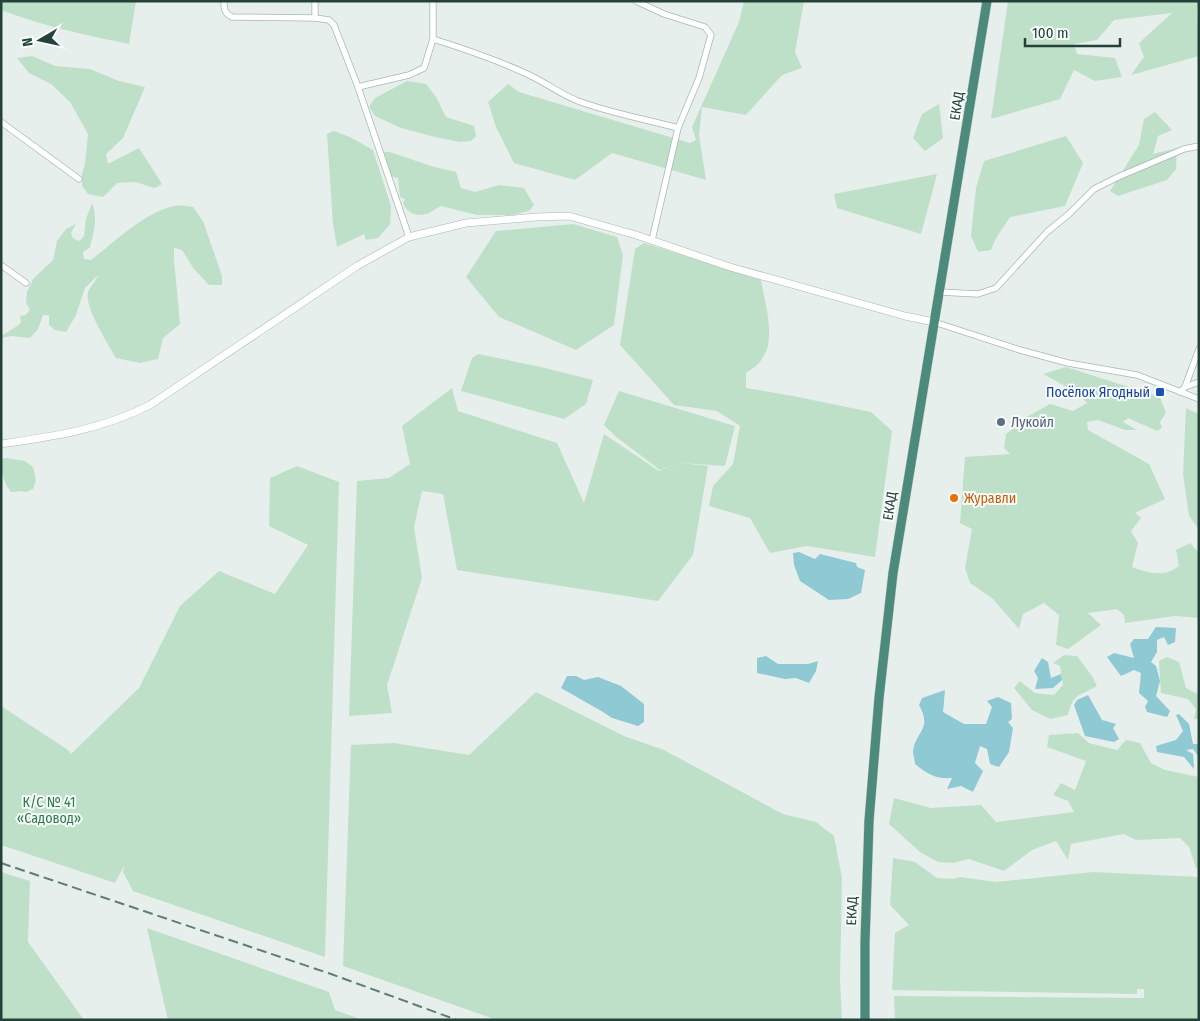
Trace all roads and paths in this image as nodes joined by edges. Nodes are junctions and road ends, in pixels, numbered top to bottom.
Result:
1 (224, 1) edge
2 (315, 1) edge
3 (433, 1) edge
4 (636, 1) edge
5 (987, 1) edge
6 (315, 18) junction
7 (433, 39) junction
8 (358, 88) junction
9 (1, 122) edge
10 (678, 128) junction
11 (1199, 146) edge
12 (78, 179) dead end
13 (409, 237) junction
14 (652, 240) junction
15 (1, 265) edge
16 (26, 283) dead end
17 (939, 292) junction
18 (974, 294) junction
19 (967, 299) dead end
20 (934, 322) junction
21 (1199, 349) edge
22 (1199, 382) edge
23 (1182, 390) junction
24 (1199, 399) edge
25 (1, 444) edge
26 (865, 1020) edge

1 - 6 street
2 - 6 street
3 - 7 street
4 - 10 street
5 - 17 highway, ЕКАД
6 - 8 street
7 - 8 street
7 - 10 street
8 - 13 street
9 - 12 street
10 - 14 street
11 - 18 street
13 - 14 street
13 - 25 street
14 - 20 street
15 - 16 street
17 - 18 street
17 - 20 highway, ЕКАД
18 - 19 street
20 - 23 street
20 - 26 highway, ЕКАД
21 - 23 street
22 - 23 street
23 - 24 street

